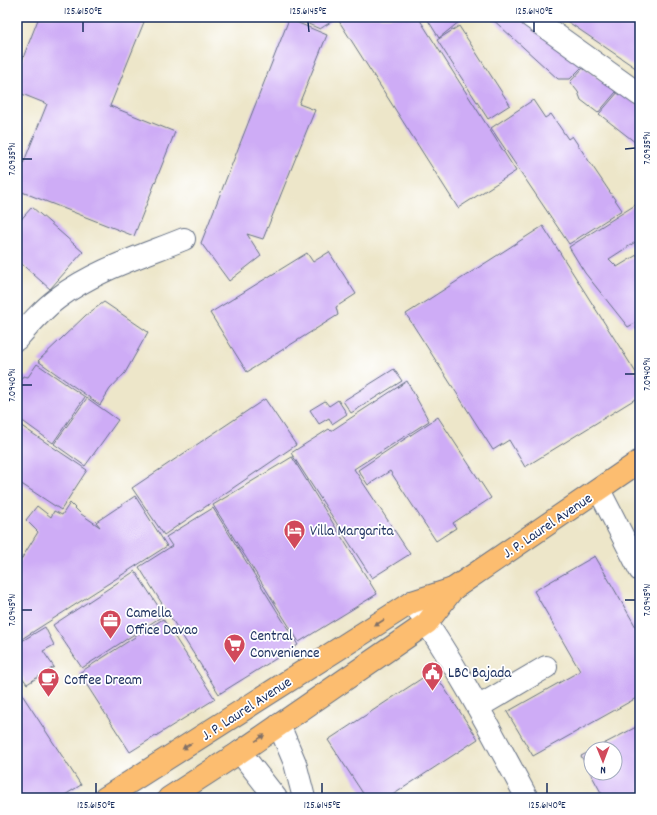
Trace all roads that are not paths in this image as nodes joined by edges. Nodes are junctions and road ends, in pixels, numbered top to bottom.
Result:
1 (531, 17) edge
2 (640, 95) edge
3 (184, 239) dead end
4 (17, 339) edge
5 (640, 461) edge
6 (599, 490) junction
7 (639, 565) edge
8 (453, 589) junction
9 (412, 602) junction
10 (427, 623) junction
11 (546, 667) dead end
12 (478, 707) junction
13 (279, 725) junction
14 (240, 752) junction
15 (216, 768) junction
16 (106, 798) edge
17 (169, 798) edge
18 (193, 798) edge
19 (276, 798) edge
20 (304, 798) edge
21 (527, 798) edge

1 - 2 street
3 - 4 street
5 - 6 main road, J. P. Laurel Avenue
6 - 7 street
6 - 8 main road, J. P. Laurel Avenue
8 - 9 main road, J. P. Laurel Avenue
8 - 10 main road, J. P. Laurel Avenue
9 - 10 street
9 -> 16 main road, J. P. Laurel Avenue
10 - 12 street
10 - 13 main road, J. P. Laurel Avenue
11 - 12 street
12 - 21 street
14 -> 13 main road, J. P. Laurel Avenue
13 - 20 street
14 - 15 main road, J. P. Laurel Avenue
14 - 19 street
15 - 17 main road, J. P. Laurel Avenue
15 - 18 main road

